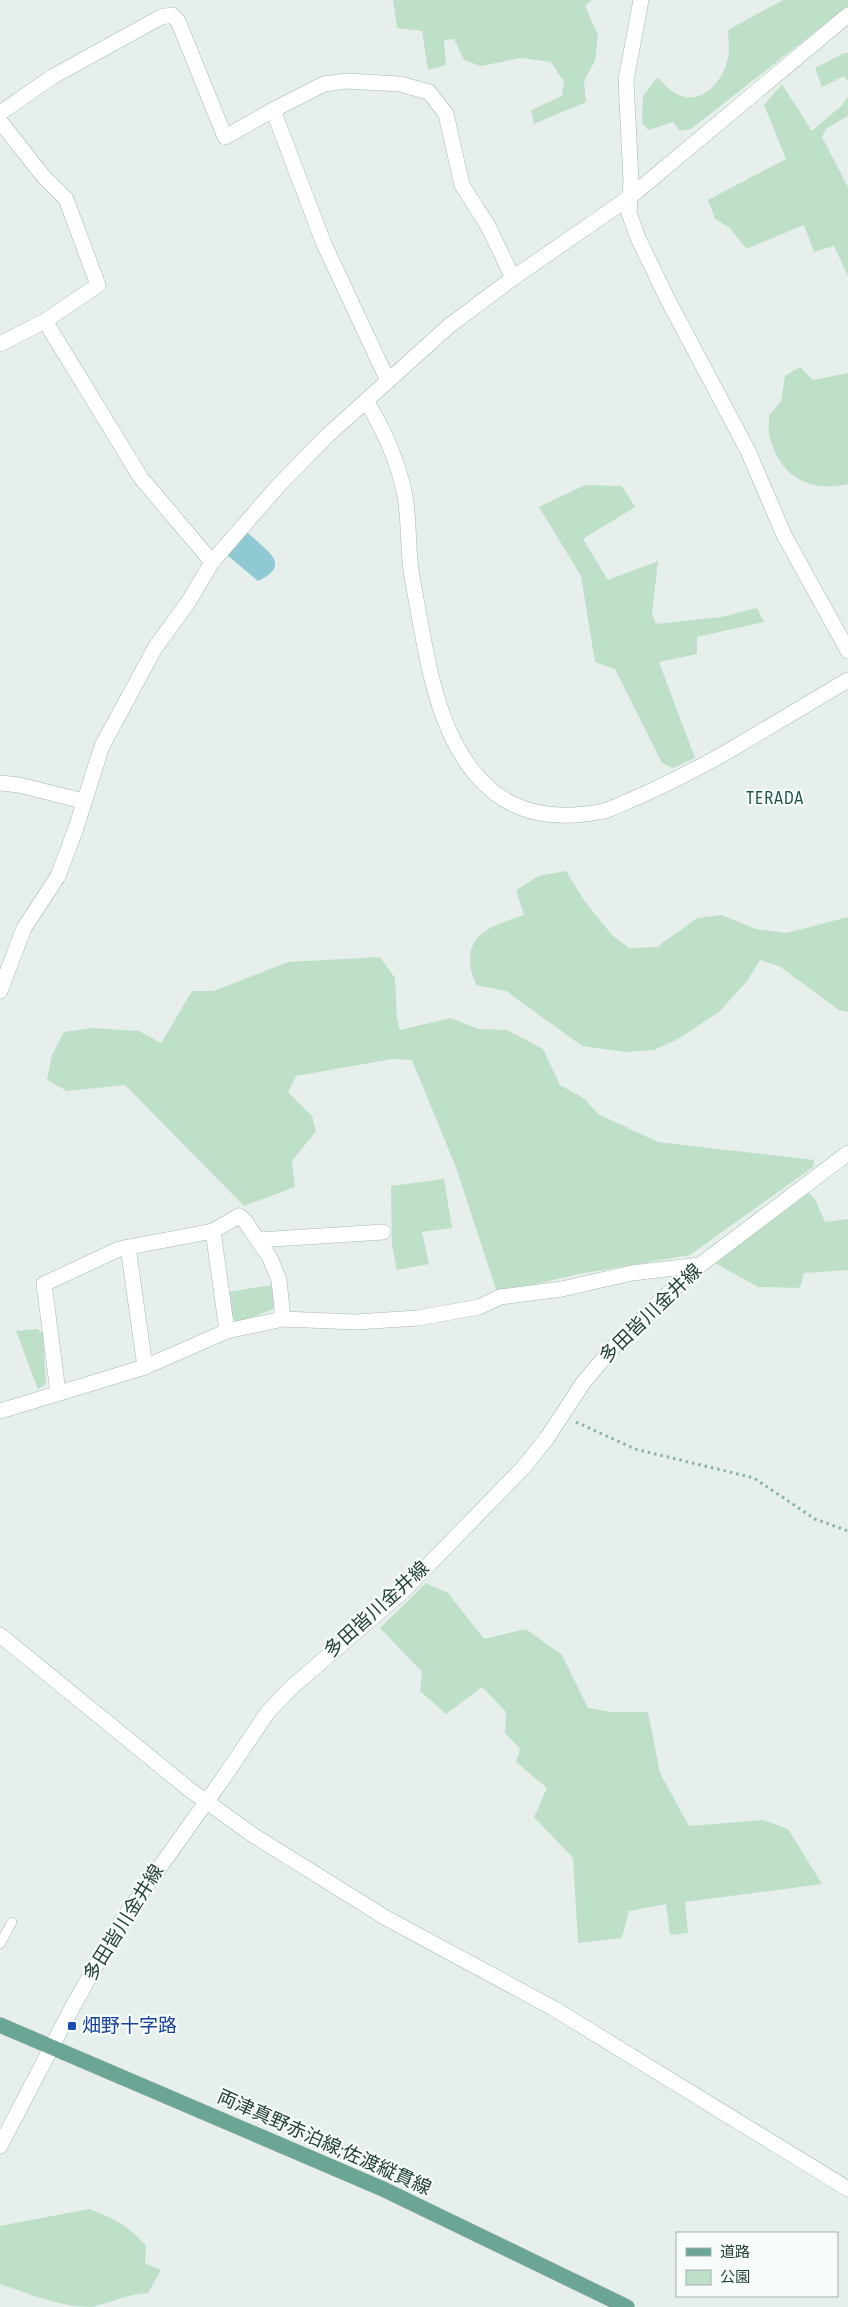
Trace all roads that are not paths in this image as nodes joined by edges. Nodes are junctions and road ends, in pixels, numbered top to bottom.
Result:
1 (641, 0) edge
2 (848, 15) edge
3 (273, 110) junction
4 (0, 113) edge
5 (0, 121) edge
6 (630, 197) junction
7 (513, 278) junction
8 (45, 321) junction
9 (0, 344) edge
10 (388, 381) junction
11 (366, 402) junction
12 (212, 562) junction
13 (848, 651) edge
14 (848, 680) edge
15 (0, 783) edge
16 (83, 801) junction
17 (0, 991) edge
18 (848, 1153) edge
19 (213, 1230) junction
20 (383, 1232) dead end
21 (258, 1240) junction
22 (128, 1247) junction
23 (700, 1265) junction
24 (283, 1319) junction
25 (227, 1332) junction
26 (145, 1367) junction
27 (58, 1392) junction
28 (0, 1411) edge
29 (0, 1635) edge
30 (206, 1803) junction
31 (12, 1922) dead end
32 (0, 1944) edge
33 (0, 2025) edge
34 (53, 2047) junction
35 (0, 2146) edge
36 (848, 2189) edge
37 (627, 2307) edge

1 - 6 street
2 - 6 street
3 - 4 street
3 - 7 street
3 - 10 street
5 - 8 street
6 - 7 street
6 - 13 street
7 - 10 street
8 - 9 street
8 - 12 street
10 - 11 street
11 - 12 street
11 - 14 street
12 - 16 street
15 - 16 street
16 - 17 street
18 - 23 street, 多田皆川金井線
19 - 21 street
19 - 22 street
19 - 25 street
20 - 21 street
21 - 24 street
22 - 26 street
22 - 27 street
23 - 24 street
23 - 30 street, 多田皆川金井線
24 - 25 street
25 - 26 street
26 - 27 street
27 - 28 street
29 - 30 street
30 - 34 street, 多田皆川金井線
30 - 36 street
31 - 32 lane
33 - 34 main road, 両津真野赤泊線;佐渡縦貫線
34 - 35 street, 多田皆川金井線
34 - 37 main road, 両津真野赤泊線;佐渡縦貫線

